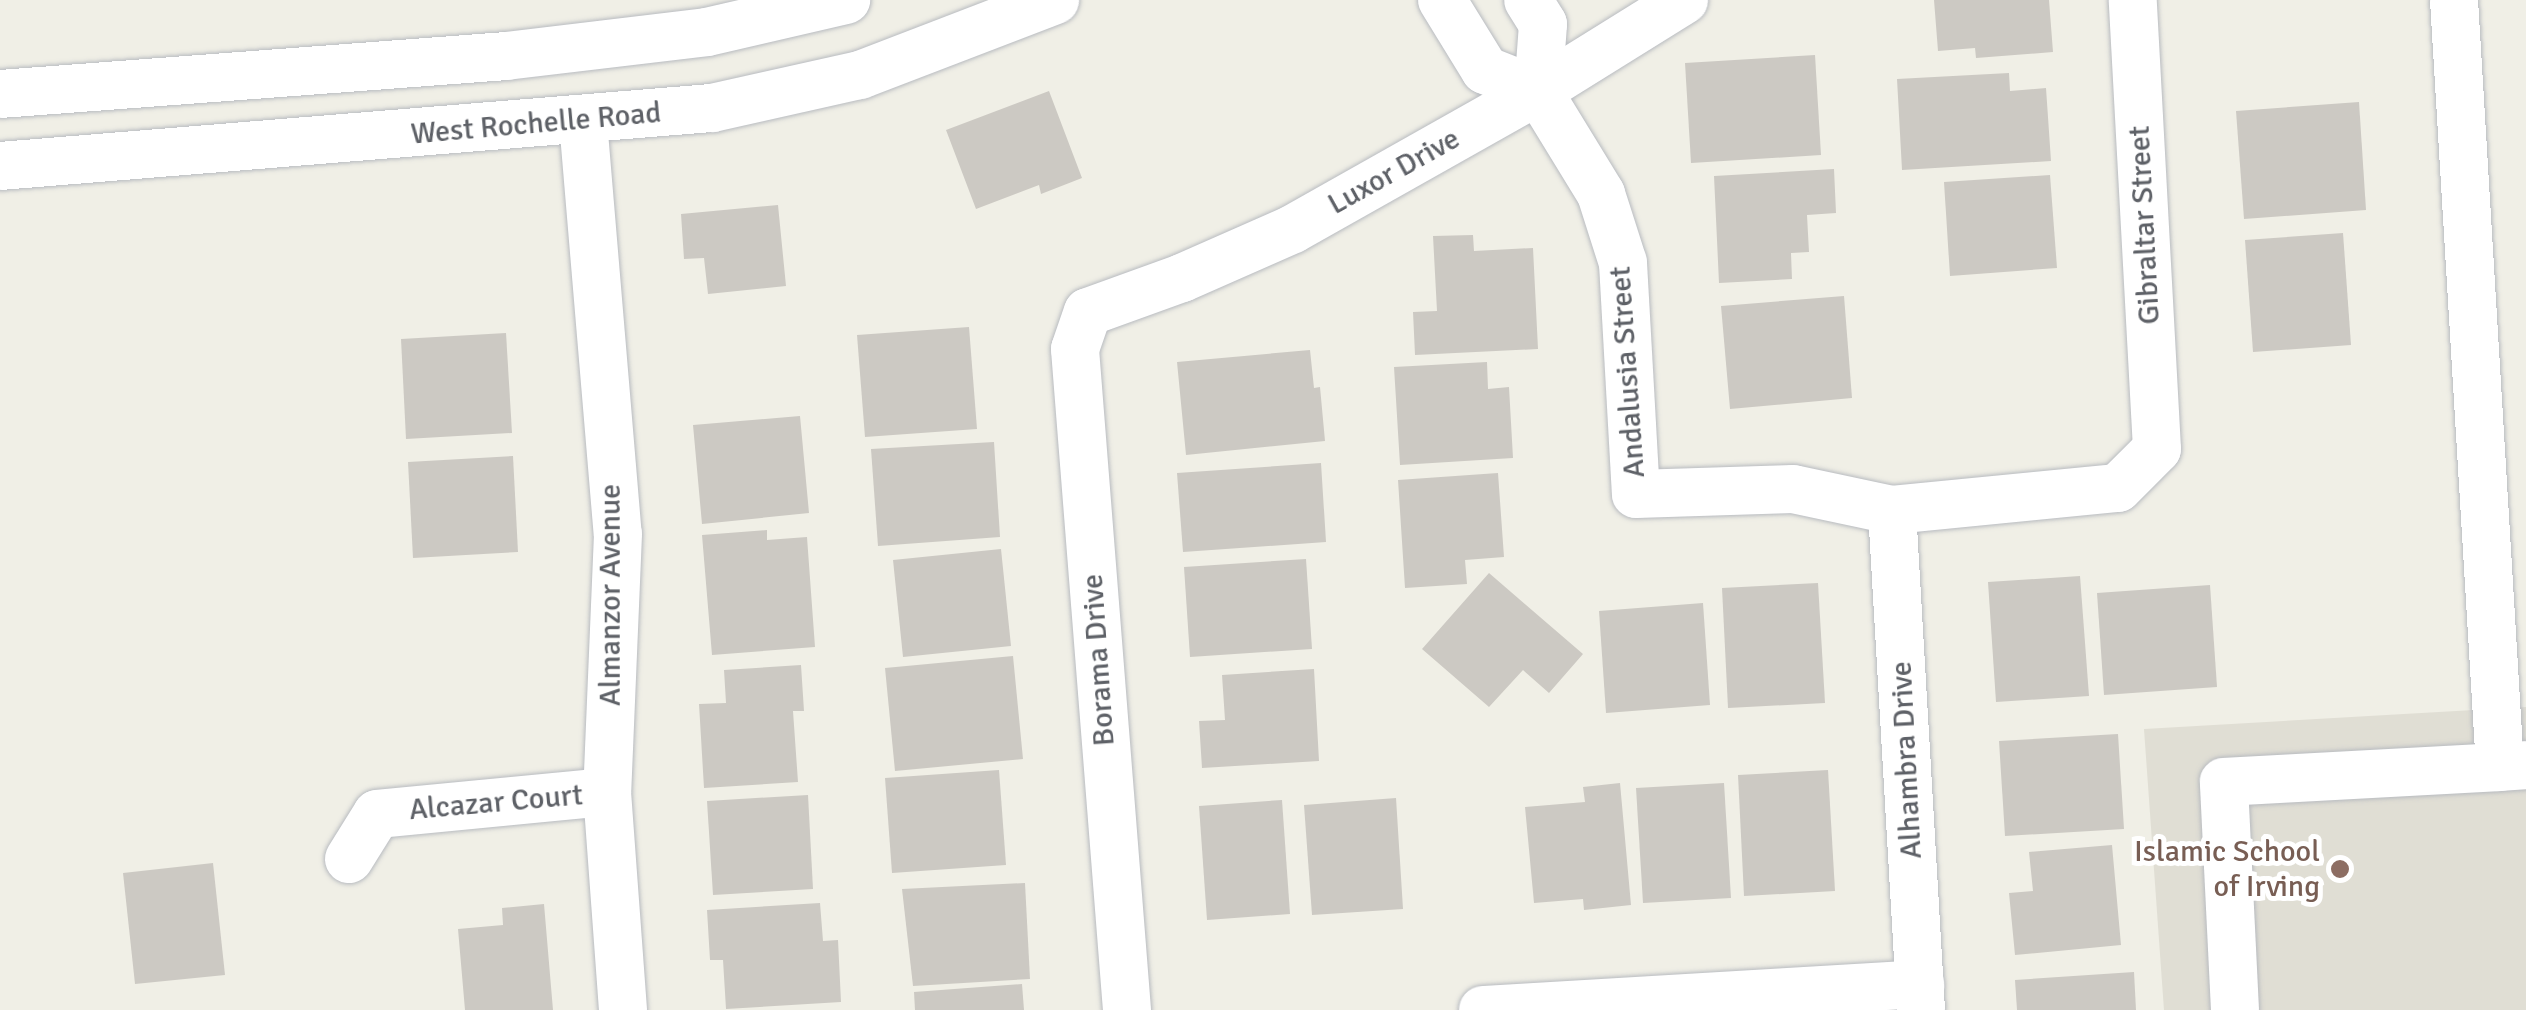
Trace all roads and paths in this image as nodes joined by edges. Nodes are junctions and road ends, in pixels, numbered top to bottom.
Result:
1 (846, 0) edge
2 (1056, 0) edge
3 (1442, 0) edge
4 (1528, 0) edge
5 (1684, 0) edge
6 (2133, 0) edge
7 (2454, 0) edge
8 (1538, 91) junction
9 (0, 94) edge
10 (583, 122) junction
11 (0, 166) edge
12 (1088, 312) joint
13 (2157, 449) joint
14 (1892, 510) junction
15 (2513, 766) edge
16 (608, 792) junction
17 (349, 860) dead end
18 (1921, 997) edge
19 (623, 1010) edge
20 (1126, 1010) edge
21 (1484, 1010) edge
22 (2234, 1010) edge

1 - 9 street
2 - 10 street, West Rochelle Road
3 - 8 street
4 - 8 street
5 - 8 street, Luxor Drive
6 - 13 street, Gibraltar Street
7 - 15 street
8 - 12 street, Luxor Drive
8 - 14 street, Andalusia Street
10 - 11 street, West Rochelle Road
10 - 16 street, Almanzor Avenue
12 - 20 street, Borama Drive
13 - 14 street, Andalusia Street
14 - 18 street, Alhambra Drive
15 - 22 street
16 - 17 street, Alcazar Court
16 - 19 street, Almanzor Avenue
18 - 21 street

